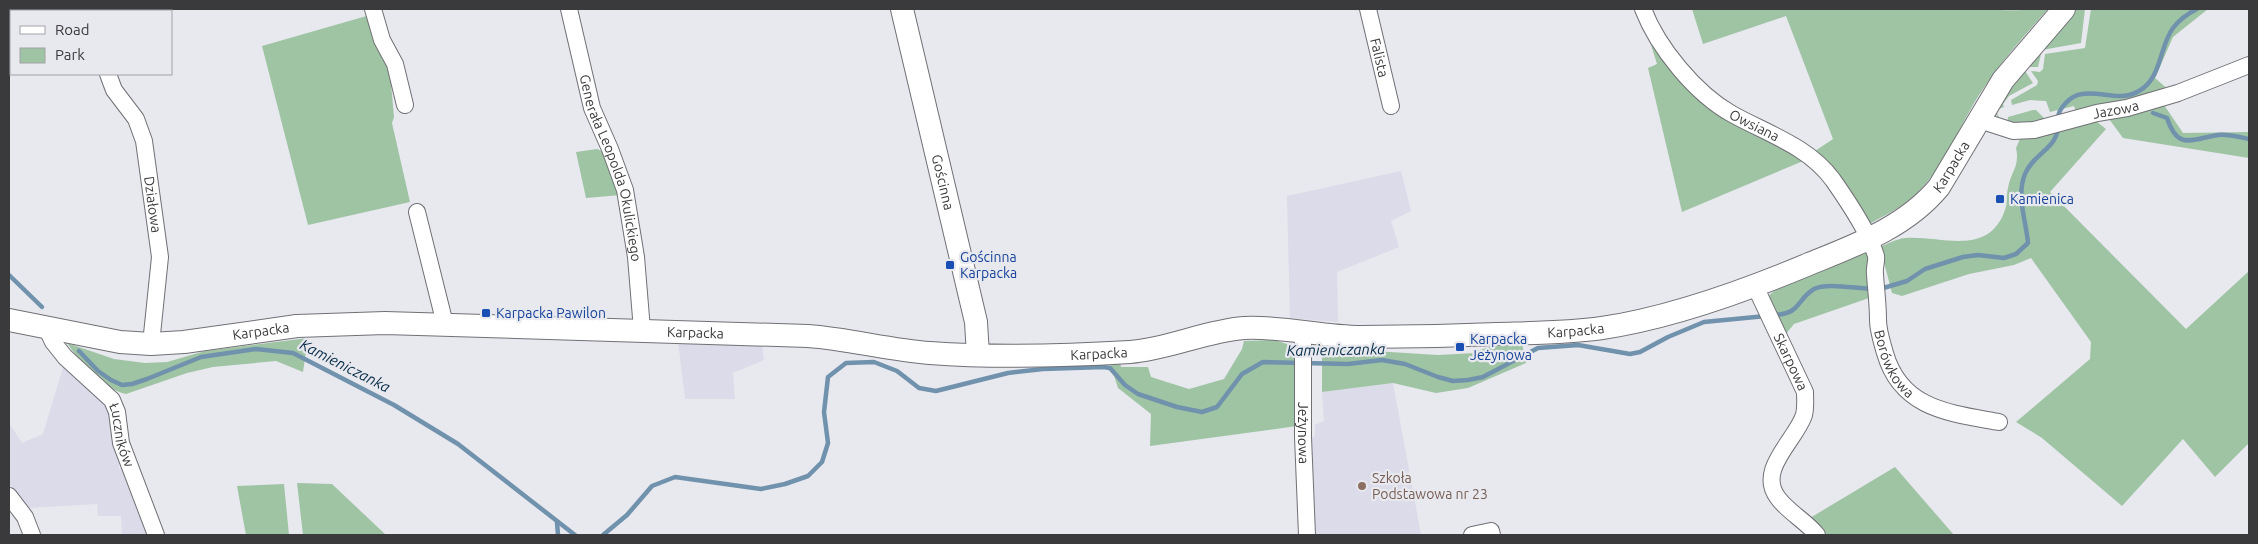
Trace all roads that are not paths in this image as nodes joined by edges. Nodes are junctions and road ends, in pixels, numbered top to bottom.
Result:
1 (373, 9) edge
2 (569, 9) edge
3 (902, 9) edge
4 (1368, 9) edge
5 (1643, 9) edge
6 (2064, 9) edge
7 (2249, 66) edge
8 (108, 75) edge
9 (405, 105) dead end
10 (1390, 106) dead end
11 (1979, 120) junction
12 (417, 212) dead end
13 (1868, 239) junction
14 (1759, 295) junction
15 (9, 320) edge
16 (445, 324) junction
17 (46, 327) junction
18 (642, 330) junction
19 (1303, 332) junction
20 (151, 344) junction
21 (978, 354) junction
22 (2000, 422) dead end
23 (9, 496) edge
24 (32, 535) edge
25 (156, 535) edge
26 (1307, 535) edge
27 (1472, 535) edge
28 (1492, 535) edge
29 (1817, 535) edge

1 - 9 street
2 - 18 street, Generała Leopolda Okulickiego
3 - 21 street, Gościnna
4 - 10 street, Falista
5 - 13 street, Owsiana
6 - 11 street, Karpacka
7 - 11 street, Jazowa
8 - 20 street, Działowa
11 - 13 street, Karpacka
12 - 16 street
13 - 14 street, Karpacka
13 - 22 street, Borówkowa
14 - 19 street, Karpacka
14 - 29 street, Skarpowa
15 - 17 street, Karpacka
16 - 18 street, Karpacka
16 - 20 street, Karpacka
17 - 20 street, Karpacka
17 - 25 street, Łuczników
18 - 21 street, Karpacka
19 - 21 street, Karpacka
19 - 26 street, Jeżynowa
23 - 24 street
27 - 28 street

